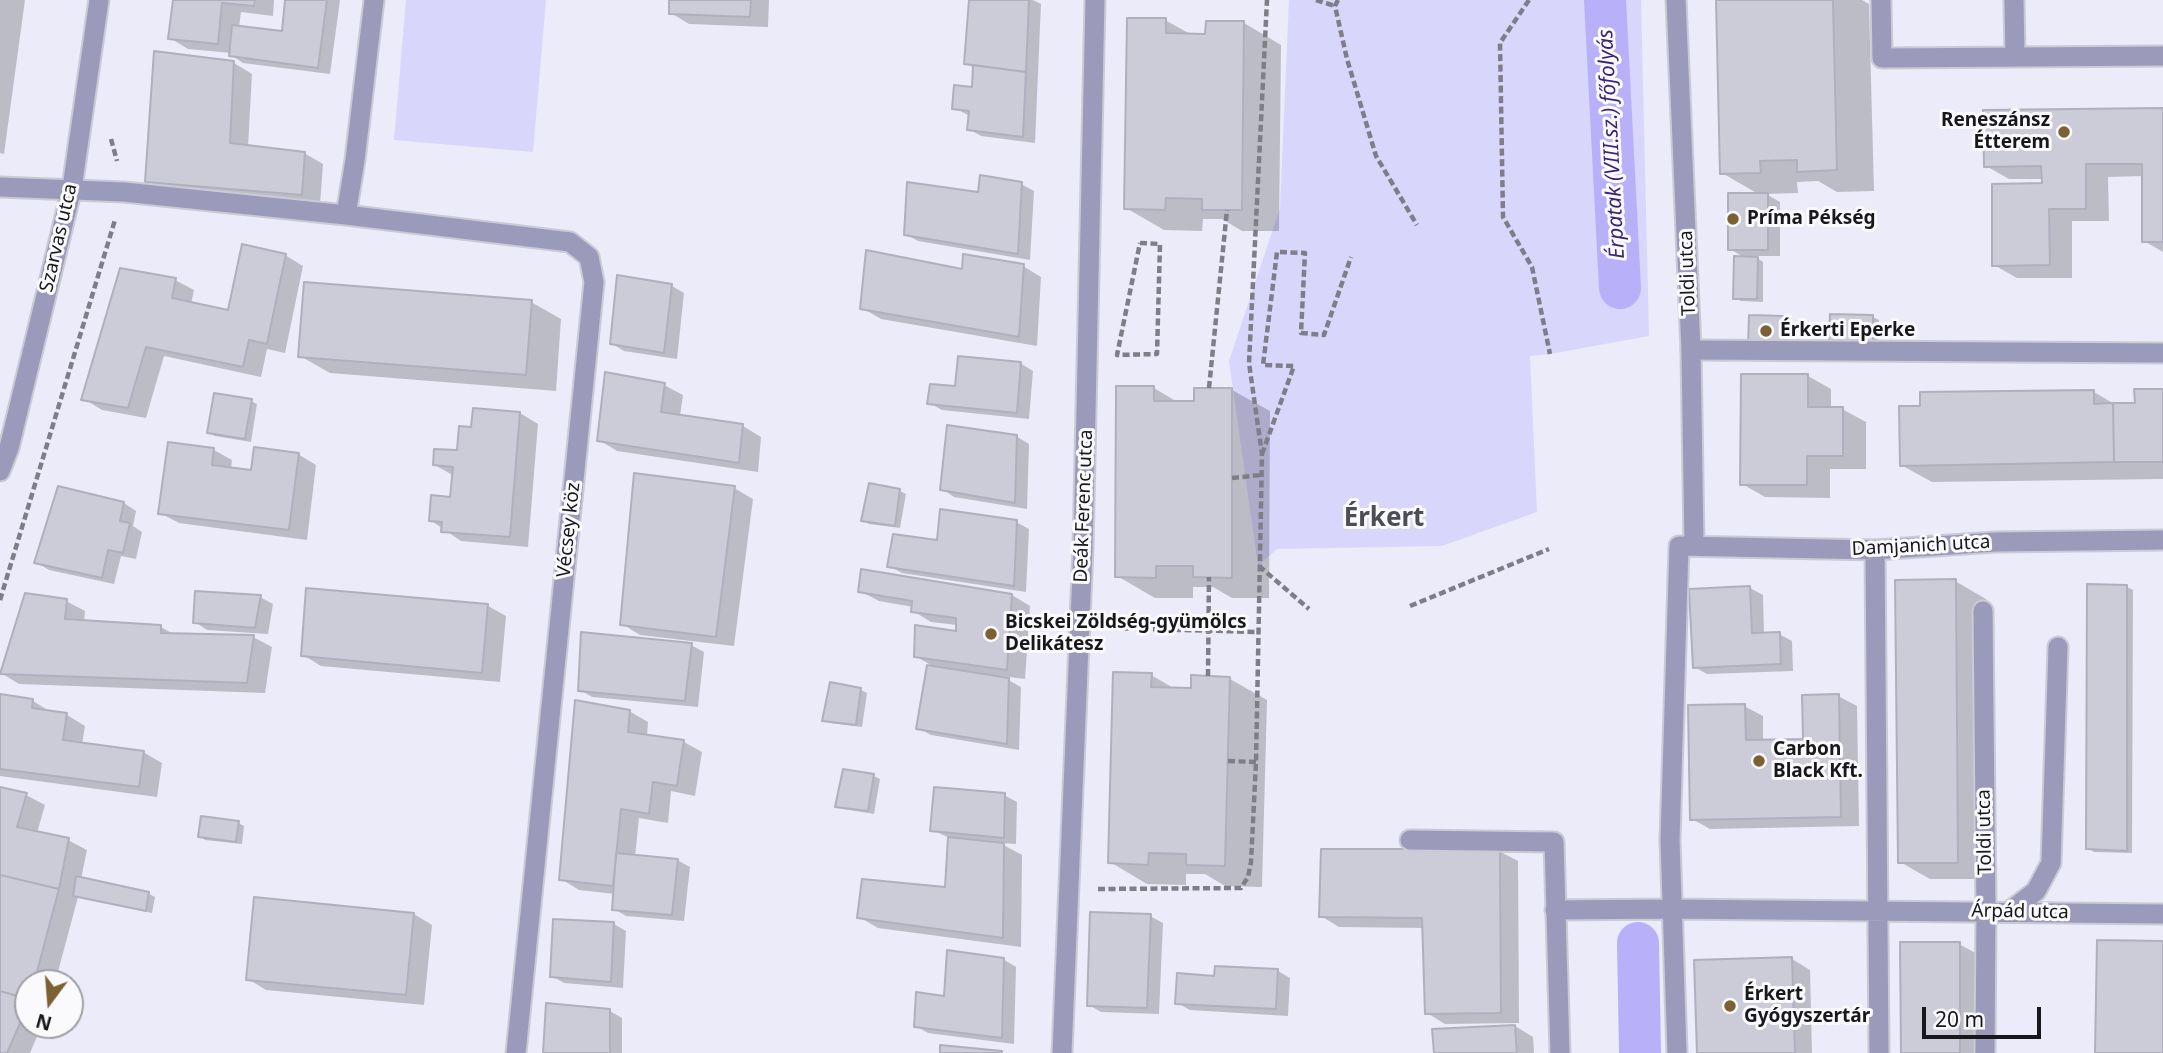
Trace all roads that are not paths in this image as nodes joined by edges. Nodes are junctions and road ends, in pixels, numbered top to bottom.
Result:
1 (99, 0) edge
2 (374, 0) edge
3 (1095, 0) edge
4 (1676, 0) edge
5 (1881, 0) edge
6 (2014, 0) edge
7 (2163, 56) edge
8 (2015, 57) junction
9 (0, 187) edge
10 (72, 188) junction
11 (346, 215) junction
12 (1691, 350) junction
13 (2163, 353) edge
14 (0, 471) edge
15 (2163, 540) edge
16 (1686, 546) junction
17 (1875, 550) junction
18 (1983, 611) dead end
19 (2058, 647) dead end
20 (1410, 840) dead end
21 (1671, 909) junction
22 (1555, 910) junction
23 (1878, 910) junction
24 (2010, 911) junction
25 (1986, 912) junction
26 (2163, 914) edge
27 (516, 1053) edge
28 (1062, 1053) edge
29 (1560, 1053) edge
30 (1677, 1053) edge
31 (1879, 1053) edge
32 (1985, 1053) edge

1 - 10 street, Szarvas utca
2 - 11 street
3 - 28 street, Deák Ferenc utca
4 - 12 street, Toldi utca
5 - 8 street
6 - 8 street
7 - 8 street
9 - 10 street, Vécsey köz
10 - 11 street, Vécsey köz
10 - 14 street, Szarvas utca
11 - 27 street, Vécsey köz
12 - 13 street
12 - 16 street, Toldi utca
15 - 17 street, Damjanich utca
16 - 17 street, Damjanich utca
16 - 21 street, Toldi utca
17 - 23 street
18 - 25 street, Toldi utca
19 - 24 street
20 - 22 street
21 - 22 street
21 - 23 street
21 - 30 street, Toldi utca
22 - 29 street
23 - 25 street, Árpád utca
23 - 31 street
24 - 25 street, Árpád utca
24 - 26 street, Árpád utca
25 - 32 street, Toldi utca

